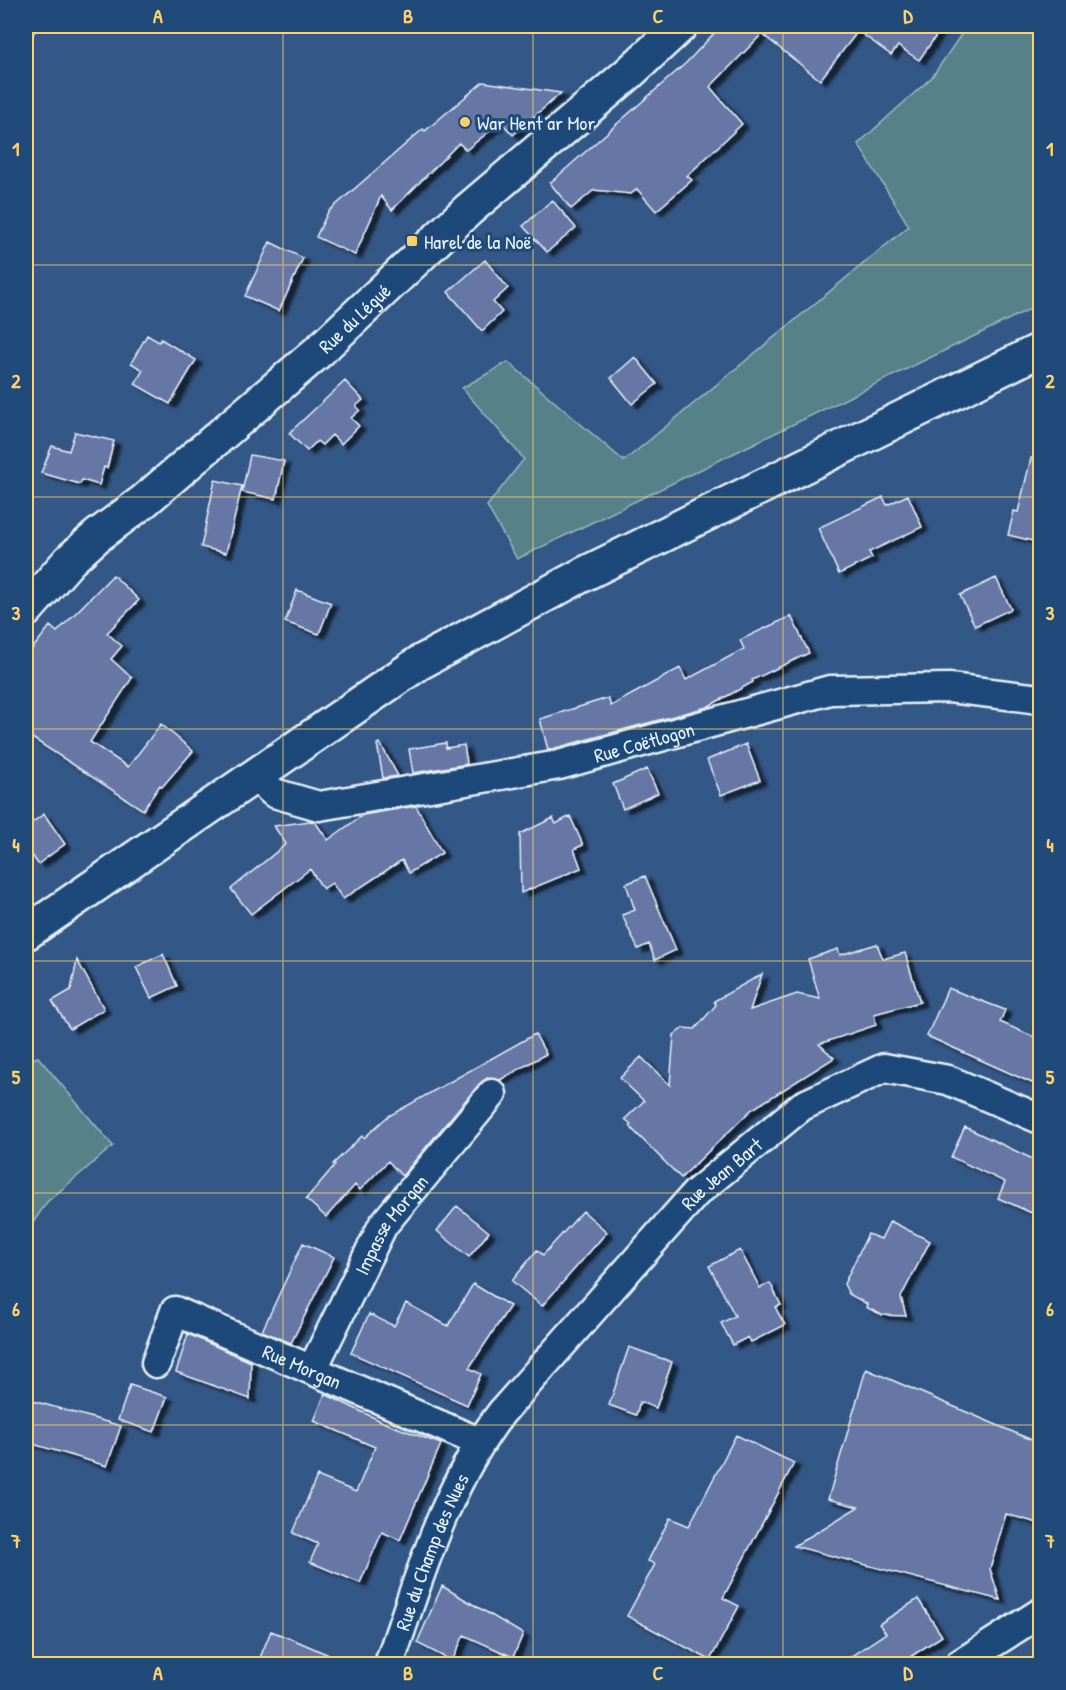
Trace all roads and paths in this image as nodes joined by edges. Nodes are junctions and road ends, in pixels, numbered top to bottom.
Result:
1 (680, 26) edge
2 (1041, 350) edge
3 (26, 610) edge
4 (1041, 699) edge
5 (255, 776) junction
6 (26, 933) edge
7 (492, 1094) dead end
8 (1041, 1119) edge
9 (156, 1363) dead end
10 (312, 1370) junction
11 (479, 1442) junction
12 (1041, 1613) edge
13 (389, 1665) edge
14 (960, 1665) edge

1 - 3 main road, Rue du Légué
2 - 5 main road
4 - 5 street, Rue Coëtlogon
5 - 6 main road
7 - 10 street, Impasse Morgan
8 - 11 street, Rue Jean Bart
9 - 10 street, Rue Morgan
10 - 11 street, Rue Morgan
11 - 13 street, Rue du Champ des Nues
12 - 14 street

